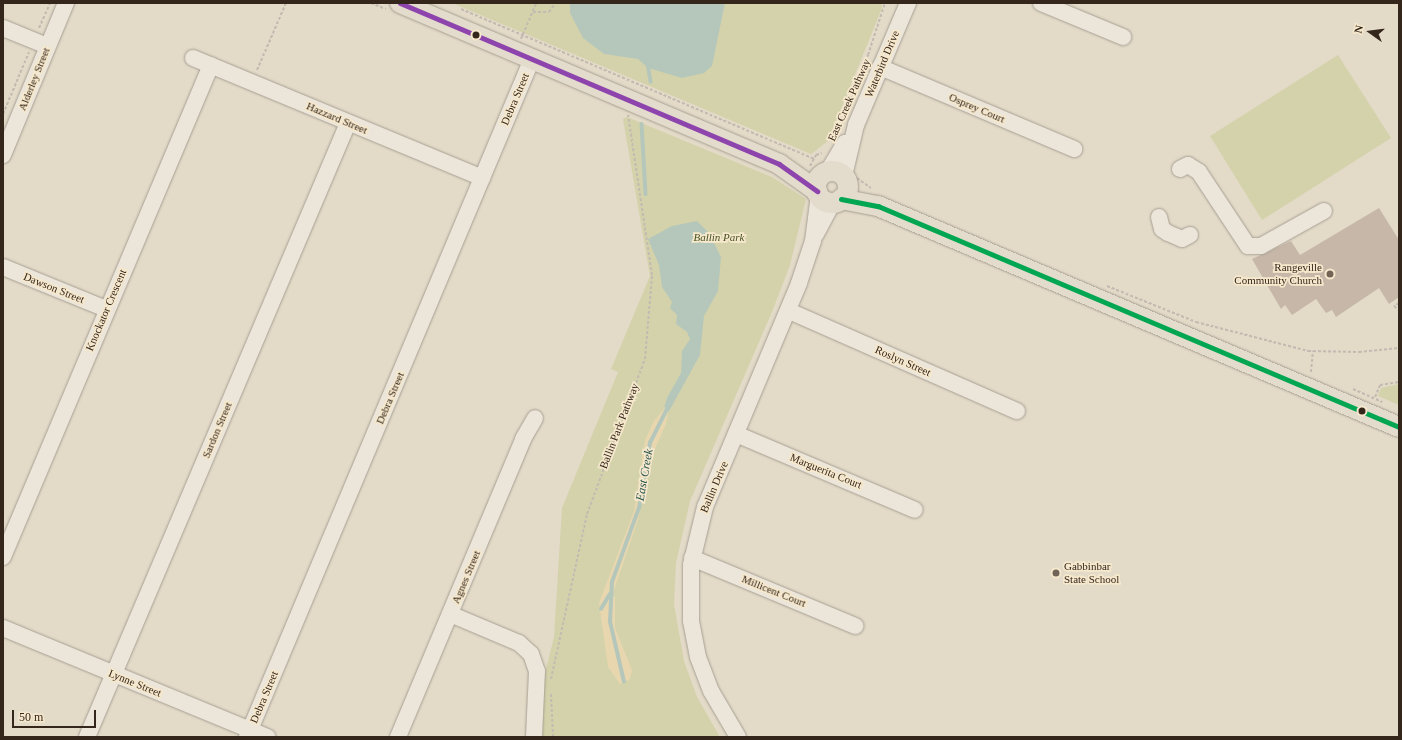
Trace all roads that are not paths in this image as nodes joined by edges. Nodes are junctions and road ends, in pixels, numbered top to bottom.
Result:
1 (66, 3) edge
2 (400, 3) edge
3 (908, 3) edge
4 (1041, 3) edge
5 (3, 28) edge
6 (1123, 38) dead end
7 (40, 44) junction
8 (193, 58) dead end
9 (532, 59) junction
10 (211, 65) junction
11 (880, 67) junction
12 (348, 123) junction
13 (1074, 149) dead end
14 (3, 155) edge
15 (1180, 169) dead end
16 (482, 178) junction
17 (827, 182) junction
18 (1324, 211) dead end
19 (1159, 217) dead end
20 (1190, 235) dead end
21 (3, 267) edge
22 (106, 309) junction
23 (789, 311) junction
24 (1017, 411) dead end
25 (535, 418) dead end
26 (1399, 427) edge
27 (736, 434) junction
28 (915, 510) dead end
29 (3, 557) edge
30 (692, 558) junction
31 (450, 614) junction
32 (855, 626) dead end
33 (3, 628) edge
34 (113, 674) junction
35 (248, 733) edge
36 (87, 737) edge
37 (268, 737) edge
38 (398, 737) edge
39 (534, 737) edge
40 (738, 737) edge

1 - 7 street, Alderley Street
2 - 9 main road
3 - 11 street, Waterbird Drive
4 - 6 street
5 - 7 street
7 - 14 street, Alderley Street
8 - 10 street, Hazzard Street
9 - 16 street, Debra Street
9 - 17 main road
10 - 12 street, Hazzard Street
10 - 22 street, Knockator Crescent
11 - 13 street, Osprey Court
11 - 17 street, Waterbird Drive
12 - 16 street, Hazzard Street
12 - 34 street, Sardon Street
15 - 18 street
16 - 35 street, Debra Street
17 - 23 street, Ballin Drive
17 - 26 main road
19 - 20 street
21 - 22 street, Dawson Street
22 - 29 street, Knockator Crescent
23 - 24 street, Roslyn Street
23 - 27 street, Ballin Drive
25 - 31 street, Agnes Street
27 - 28 street, Marguerita Court
27 - 30 street, Ballin Drive
30 - 32 street, Millicent Court
30 - 40 street, Ballin Drive
31 - 38 street, Agnes Street
31 - 39 street
33 - 34 street, Lynne Street
34 - 35 street, Lynne Street
34 - 36 street, Sardon Street
35 - 37 street, Lynne Street

